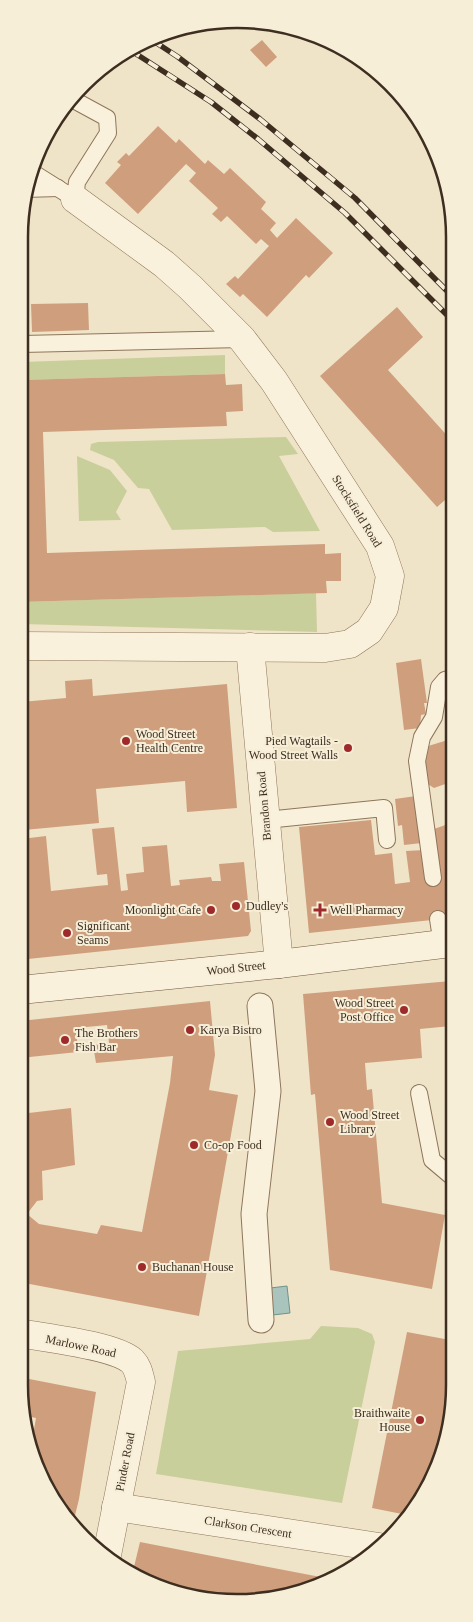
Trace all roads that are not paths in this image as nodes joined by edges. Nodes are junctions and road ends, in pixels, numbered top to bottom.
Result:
1 (77, 102) edge
2 (37, 175) edge
3 (33, 190) edge
4 (66, 194) junction
5 (242, 339) junction
6 (28, 344) edge
7 (28, 646) edge
8 (250, 647) junction
9 (446, 680) edge
10 (266, 820) junction
11 (387, 840) dead end
12 (433, 878) dead end
13 (438, 919) dead end
14 (446, 944) edge
15 (279, 964) junction
16 (28, 989) edge
17 (260, 1006) dead end
18 (419, 1093) dead end
19 (446, 1172) edge
20 (261, 1320) dead end
21 (28, 1335) edge
22 (138, 1369) joint
23 (116, 1507) junction
24 (371, 1546) edge
25 (108, 1550) edge

1 - 4 lane
2 - 4 lane
3 - 4 lane
4 - 5 street, Stocksfield Road
5 - 6 lane
5 - 8 street, Stocksfield Road
7 - 8 street, Stocksfield Road
8 - 10 street, Brandon Road
9 - 12 lane
10 - 11 lane
10 - 15 street, Brandon Road
13 - 14 lane
14 - 15 street, Wood Street
15 - 16 street, Wood Street
17 - 20 street
18 - 19 lane
21 - 22 street, Marlowe Road
22 - 23 street, Pinder Road
23 - 24 street, Clarkson Crescent
23 - 25 street, Pinder Road

